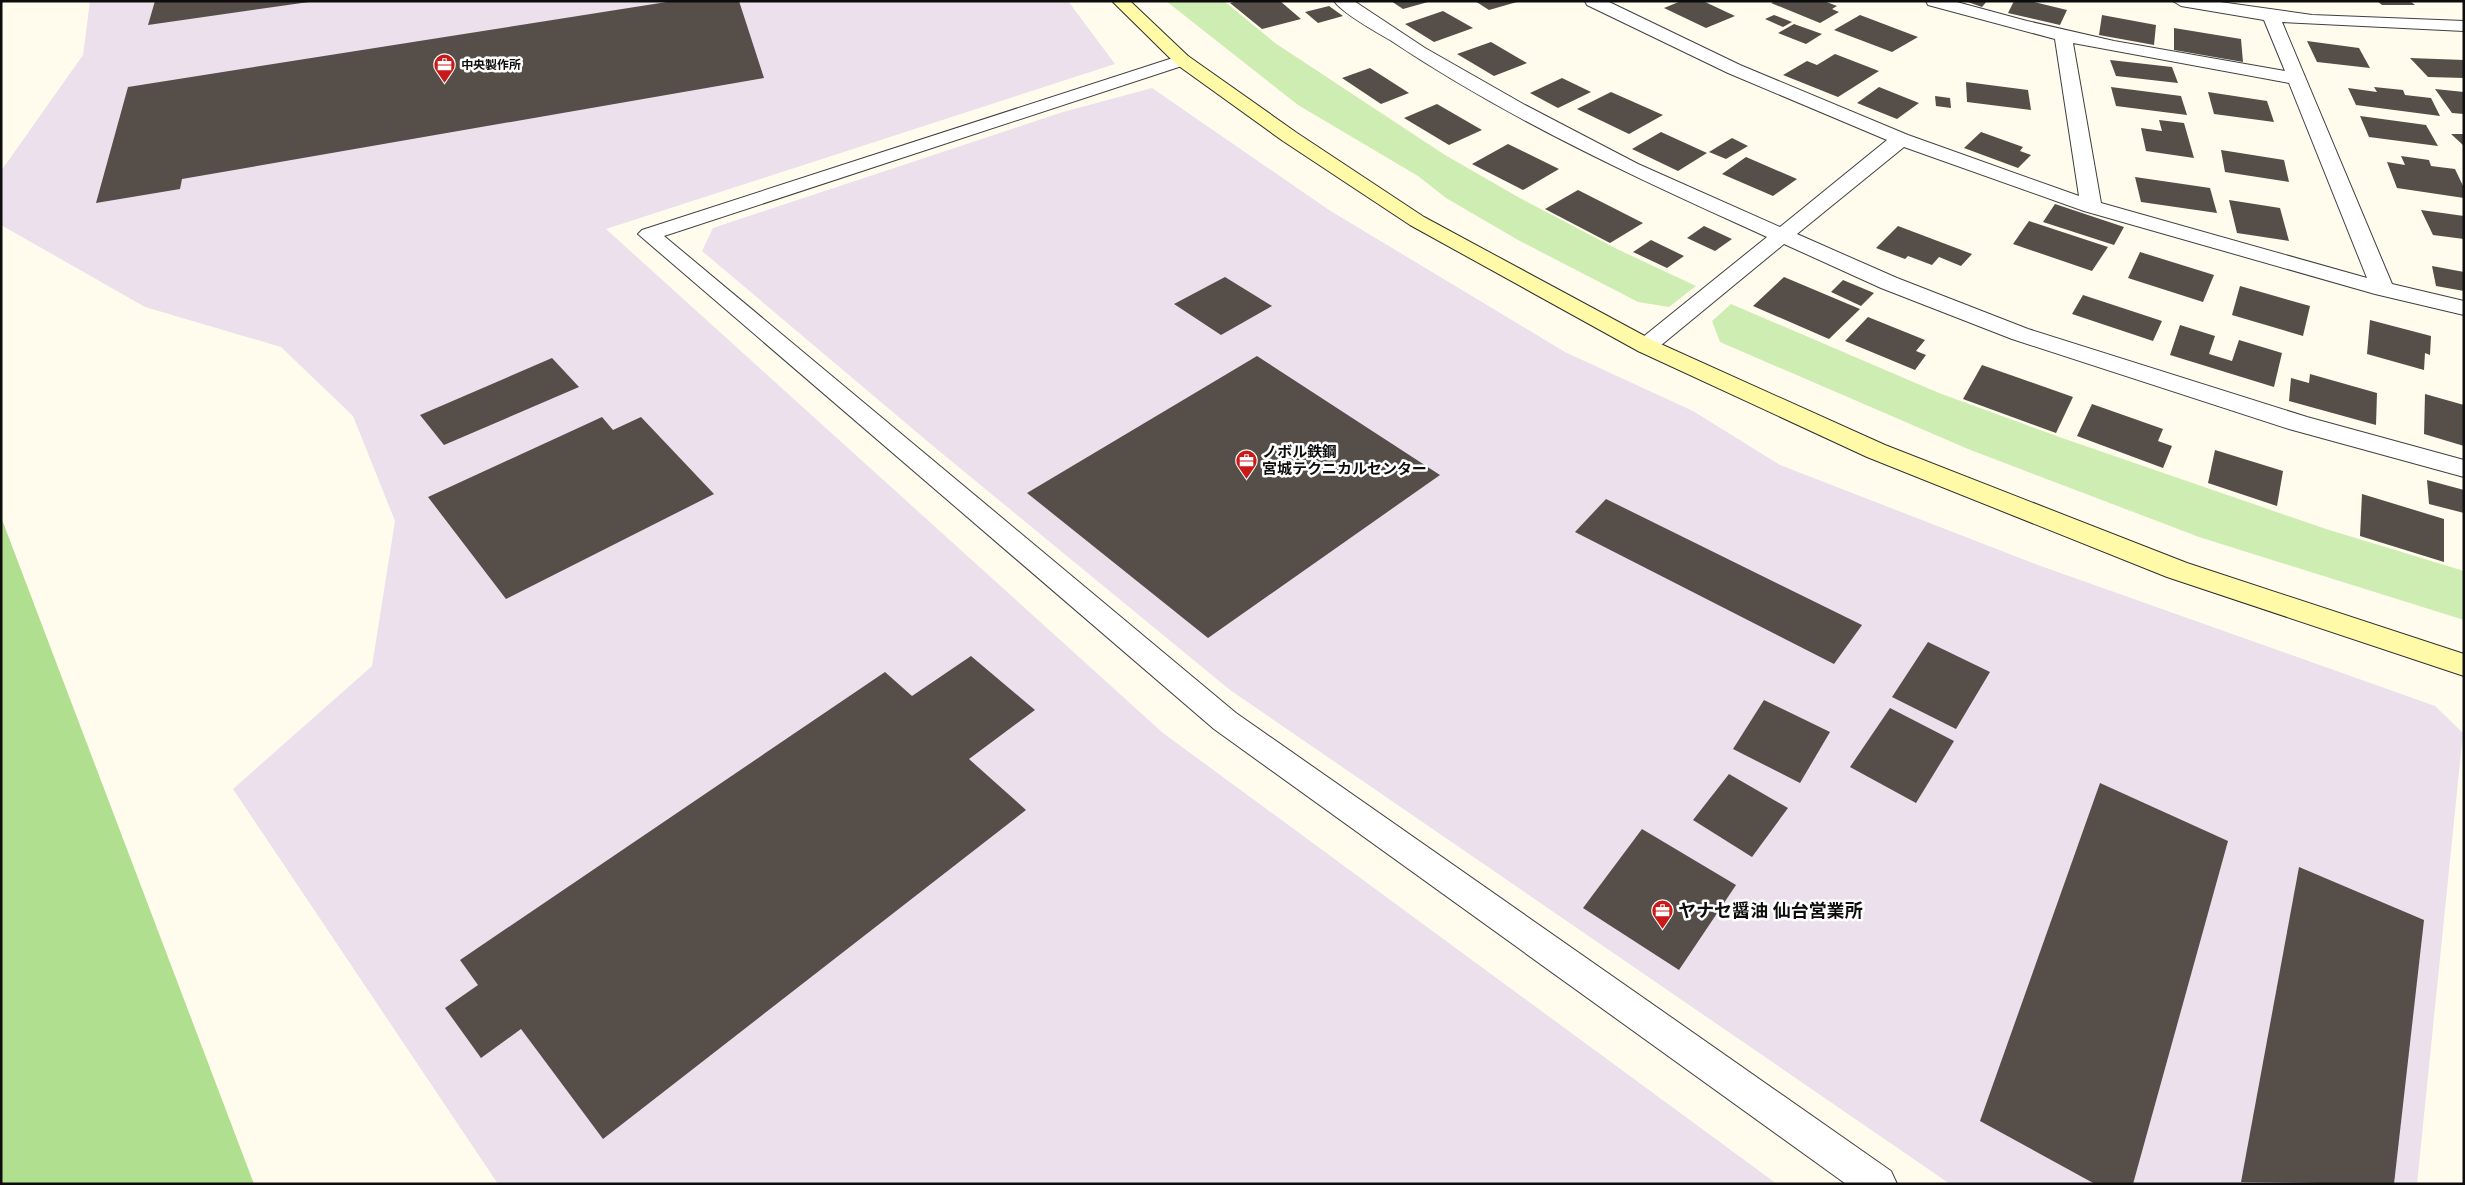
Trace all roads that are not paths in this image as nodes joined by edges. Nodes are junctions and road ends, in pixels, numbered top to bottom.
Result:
1 (1120, 1) edge
2 (1342, 1) edge
3 (1593, 1) edge
4 (1934, 1) edge
5 (2181, 1) edge
6 (2272, 16) junction
7 (2464, 26) edge
8 (2063, 36) junction
9 (1182, 60) junction
10 (2297, 79) junction
11 (1901, 140) junction
12 (2091, 207) junction
13 (1782, 237) junction
14 (2383, 289) junction
15 (2464, 308) edge
16 (1646, 346) junction
17 (2464, 469) edge
18 (2464, 665) edge
19 (1878, 1184) edge

1 - 9 street
2 - 13 street
3 - 11 street
4 - 8 street
5 - 6 street
6 - 7 street
6 - 10 street
8 - 10 street
8 - 12 street
9 - 16 street
9 - 19 street
10 - 14 street
11 - 12 street
11 - 13 street
12 - 14 street
13 - 16 street
13 - 17 street
14 - 15 street
16 - 18 street

